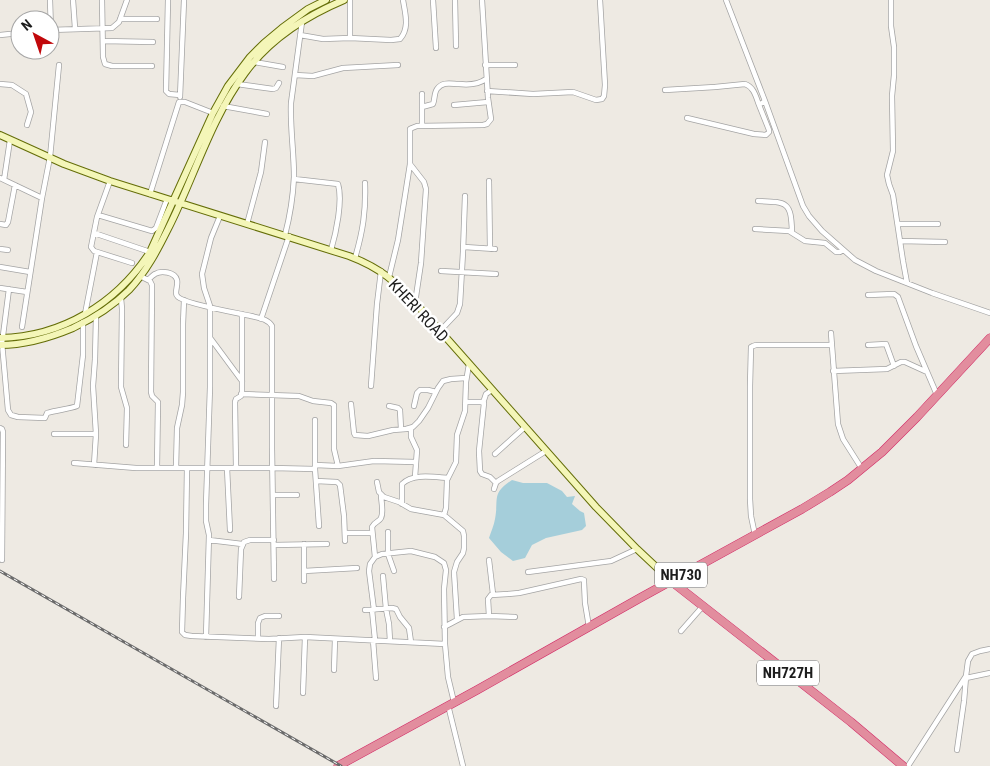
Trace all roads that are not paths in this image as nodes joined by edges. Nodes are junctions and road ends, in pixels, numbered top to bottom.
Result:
1 (73, 0) edge
2 (102, 0) edge
3 (127, 0) edge
4 (168, 0) edge
5 (184, 0) edge
6 (326, 0) edge
7 (344, 0) edge
8 (350, 0) edge
9 (403, 0) edge
10 (433, 0) edge
11 (455, 0) edge
12 (482, 0) edge
13 (600, 0) edge
14 (726, 0) edge
15 (891, 0) edge
16 (120, 19) junction
17 (157, 19) dead end
18 (302, 22) junction
19 (75, 28) junction
20 (60, 29) edge
21 (103, 29) junction
22 (300, 36) junction
23 (350, 38) junction
24 (103, 42) junction
25 (153, 42) dead end
26 (456, 46) dead end
27 (436, 48) dead end
28 (254, 62) junction
29 (516, 64) dead end
30 (59, 65) dead end
31 (398, 65) dead end
32 (486, 65) junction
33 (152, 66) dead end
34 (282, 67) dead end
35 (295, 75) junction
36 (486, 79) junction
37 (279, 83) dead end
38 (0, 84) edge
39 (237, 84) junction
40 (665, 90) dead end
41 (487, 91) junction
42 (422, 94) dead end
43 (180, 95) junction
44 (180, 101) junction
45 (488, 102) junction
46 (763, 103) junction
47 (454, 105) dead end
48 (224, 106) junction
49 (422, 107) junction
50 (213, 113) junction
51 (267, 114) dead end
52 (687, 118) dead end
53 (27, 125) dead end
54 (422, 126) junction
55 (0, 135) edge
56 (10, 140) junction
57 (265, 142) dead end
58 (50, 157) junction
59 (410, 164) junction
60 (2, 179) edge
61 (294, 179) junction
62 (110, 181) junction
63 (489, 181) dead end
64 (365, 183) dead end
65 (15, 184) junction
66 (0, 185) edge
67 (150, 194) junction
68 (465, 196) dead end
69 (42, 198) junction
70 (175, 201) junction
71 (758, 201) dead end
72 (98, 214) junction
73 (220, 216) junction
74 (0, 224) edge
75 (247, 224) junction
76 (898, 224) junction
77 (938, 224) dead end
78 (755, 229) dead end
79 (792, 232) junction
80 (94, 233) junction
81 (287, 236) junction
82 (900, 241) junction
83 (945, 242) dead end
84 (464, 247) junction
85 (0, 249) edge
86 (8, 250) dead end
87 (331, 250) junction
88 (842, 251) junction
89 (97, 252) junction
90 (150, 252) junction
91 (355, 258) junction
92 (132, 263) dead end
93 (0, 267) edge
94 (381, 271) junction
95 (441, 271) dead end
96 (30, 272) junction
97 (462, 272) junction
98 (496, 274) dead end
99 (140, 276) junction
100 (390, 277) junction
101 (148, 280) junction
102 (907, 283) junction
103 (0, 288) edge
104 (9, 289) junction
105 (27, 292) junction
106 (868, 295) dead end
107 (121, 298) junction
108 (184, 300) junction
109 (416, 303) junction
110 (210, 306) junction
111 (0, 308) edge
112 (6, 309) junction
113 (990, 313) edge
114 (242, 314) junction
115 (96, 316) junction
116 (83, 318) junction
117 (261, 319) junction
118 (22, 327) dead end
119 (440, 331) junction
120 (831, 333) dead end
121 (211, 338) junction
122 (990, 338) edge
123 (1, 341) edge
124 (868, 344) dead end
125 (831, 345) junction
126 (469, 364) junction
127 (894, 366) junction
128 (833, 371) junction
129 (927, 372) junction
130 (466, 378) junction
131 (242, 381) junction
132 (371, 386) dead end
133 (492, 390) junction
134 (436, 392) junction
135 (241, 394) junction
136 (937, 395) junction
137 (272, 396) junction
138 (466, 402) junction
139 (483, 403) junction
140 (351, 404) dead end
141 (389, 406) dead end
142 (414, 406) dead end
143 (315, 420) dead end
144 (525, 427) junction
145 (0, 428) edge
146 (411, 428) junction
147 (401, 429) junction
148 (54, 434) dead end
149 (96, 434) junction
150 (126, 445) dead end
151 (546, 451) junction
152 (495, 454) dead end
153 (416, 462) junction
154 (74, 464) dead end
155 (94, 465) junction
156 (338, 466) junction
157 (315, 467) junction
158 (157, 468) junction
159 (176, 468) junction
160 (187, 468) junction
161 (207, 468) junction
162 (228, 468) junction
163 (236, 468) junction
164 (272, 468) junction
165 (862, 469) junction
166 (415, 477) junction
167 (448, 478) junction
168 (316, 481) junction
169 (377, 482) dead end
170 (1, 489) edge
171 (297, 494) dead end
172 (273, 495) junction
173 (381, 495) junction
174 (402, 504) junction
175 (444, 515) junction
176 (319, 526) dead end
177 (230, 530) dead end
178 (372, 532) junction
179 (388, 532) dead end
180 (345, 533) junction
181 (755, 535) junction
182 (209, 540) junction
183 (345, 541) dead end
184 (274, 542) junction
185 (242, 544) junction
186 (304, 544) junction
187 (327, 544) dead end
188 (637, 549) junction
189 (388, 554) junction
190 (375, 557) junction
191 (2, 560) dead end
192 (489, 560) dead end
193 (357, 568) dead end
194 (304, 571) junction
195 (394, 571) dead end
196 (528, 572) dead end
197 (383, 576) dead end
198 (274, 578) dead end
199 (304, 581) dead end
200 (671, 581) junction
201 (493, 594) junction
202 (239, 597) dead end
203 (702, 606) junction
204 (386, 609) junction
205 (365, 610) dead end
206 (373, 610) junction
207 (279, 616) dead end
208 (489, 616) junction
209 (516, 617) dead end
210 (457, 619) junction
211 (444, 627) junction
212 (589, 627) junction
213 (681, 631) dead end
214 (206, 637) junction
215 (305, 637) junction
216 (258, 638) junction
217 (279, 638) junction
218 (335, 638) junction
219 (374, 640) junction
220 (390, 641) junction
221 (411, 642) junction
222 (445, 644) junction
223 (990, 649) edge
224 (334, 670) dead end
225 (990, 673) edge
226 (966, 677) junction
227 (376, 678) dead end
228 (303, 693) dead end
229 (451, 704) junction
230 (276, 706) dead end
231 (957, 750) dead end
232 (338, 766) edge
233 (463, 766) edge
234 (903, 766) edge
235 (908, 766) edge

1 - 19 street
2 - 21 street
3 - 16 street
4 - 43 street
5 - 43 street
6 - 50 street
7 - 18 street
8 - 23 street
9 - 23 street
10 - 27 street
11 - 26 street
12 - 32 street
13 - 41 street
14 - 46 street
15 - 76 street
16 - 17 street
16 - 21 street
18 - 22 street
18 - 28 street
19 - 20 street
19 - 21 street
21 - 24 street
22 - 23 street
22 - 35 street
24 - 25 street
24 - 33 street
28 - 34 street
28 - 39 street
29 - 32 street
30 - 58 street
31 - 35 street
32 - 36 street
35 - 61 street
36 - 41 street
36 - 49 street
37 - 39 street
38 - 53 street
39 - 48 street
40 - 46 street
41 - 45 street
42 - 49 street
43 - 44 street
44 - 50 street
44 - 67 street
45 - 47 street
45 - 54 street
46 - 52 street
46 - 88 street
48 - 51 street
48 - 70 street
49 - 54 street
50 - 70 street
54 - 59 street
55 - 56 street, KHERI ROAD
56 - 58 street, KHERI ROAD
56 - 60 street
57 - 75 street
58 - 62 street, KHERI ROAD
58 - 69 street
59 - 100 street
59 - 109 street
60 - 65 street
60 - 66 street
61 - 81 street
61 - 87 street
62 - 67 street, KHERI ROAD
62 - 72 street
63 - 84 street
64 - 91 street
65 - 69 street
65 - 74 street
67 - 70 street, KHERI ROAD
68 - 84 street
69 - 96 street
70 - 72 street
70 - 73 street, KHERI ROAD
70 - 90 street
70 - 99 street
71 - 79 street
72 - 80 street
73 - 75 street, KHERI ROAD
73 - 110 street
75 - 81 street, KHERI ROAD
76 - 77 street
76 - 82 street
78 - 79 street
79 - 88 street
80 - 89 street
80 - 90 street
81 - 87 street, KHERI ROAD
81 - 117 street
82 - 83 street
82 - 102 street
84 - 97 street
85 - 86 street
87 - 91 street, KHERI ROAD
88 - 102 street
89 - 92 street
89 - 116 street
90 - 116 street
91 - 94 street, KHERI ROAD
93 - 96 street
94 - 100 street, KHERI ROAD
94 - 132 street
95 - 97 street
96 - 105 street
97 - 98 street
97 - 119 street
99 - 101 street
99 - 107 street
100 - 109 street, KHERI ROAD
101 - 108 street
101 - 158 street
102 - 113 street
103 - 104 street
104 - 105 street
104 - 112 street
105 - 118 street
106 - 129 street
107 - 115 street
107 - 150 street
108 - 110 street
108 - 159 street
109 - 119 street, KHERI ROAD
110 - 114 street
110 - 121 street
111 - 112 street
112 - 123 street
114 - 117 street
114 - 131 street
115 - 116 street
115 - 149 street
116 - 123 street
116 - 123 street
117 - 137 street
119 - 126 street, KHERI ROAD
120 - 125 street
121 - 131 street
121 - 161 street
122 - 136 highway, NH730
124 - 127 street
125 - 128 street
125 - 181 street
126 - 130 street
126 - 133 street, KHERI ROAD
127 - 128 street
127 - 129 street
128 - 165 street
129 - 136 street
130 - 134 street
130 - 138 street
131 - 135 street
133 - 139 street
133 - 144 street, KHERI ROAD
134 - 142 street
134 - 146 street
135 - 137 street
135 - 163 street
136 - 165 highway, NH730
137 - 156 street
137 - 164 street
138 - 139 street
138 - 167 street
139 - 151 street
140 - 147 street
141 - 147 street
143 - 157 street
144 - 151 street, KHERI ROAD
144 - 152 street
145 - 170 street
146 - 147 street
146 - 153 street
148 - 149 street
149 - 155 street
151 - 188 street, KHERI ROAD
153 - 156 street
153 - 166 street
154 - 155 street
155 - 158 street
156 - 157 street
157 - 164 street
157 - 168 street
158 - 159 street
159 - 160 street
160 - 161 street
160 - 214 street
161 - 162 street
161 - 182 street
162 - 163 street
162 - 177 street
163 - 164 street
164 - 172 street
165 - 181 highway, NH730
166 - 167 street
166 - 174 street
167 - 175 street
168 - 176 street
168 - 180 street
169 - 173 street
170 - 191 street
171 - 172 street
172 - 184 street
173 - 174 street
173 - 178 street
174 - 175 street
175 - 210 street
178 - 180 street
178 - 190 street
179 - 189 street
180 - 183 street
181 - 200 highway, NH730
182 - 185 street
182 - 214 street
184 - 185 street
184 - 186 street
184 - 198 street
185 - 202 street
186 - 187 street
186 - 194 street
188 - 196 street
188 - 200 street, KHERI ROAD
189 - 190 street
189 - 195 street
189 - 211 street
190 - 206 street
192 - 201 street
193 - 194 street
194 - 199 street
197 - 204 street
200 - 203 highway, NH727H
200 - 212 highway, NH730
201 - 208 street
201 - 212 street
203 - 213 street
203 - 234 highway, NH727H
204 - 206 street
204 - 220 street
204 - 221 street
205 - 206 street
206 - 219 street
207 - 216 street
208 - 209 street
208 - 210 street
210 - 211 street
211 - 222 street
212 - 229 highway, NH730
214 - 216 street
215 - 217 street
215 - 218 street
215 - 228 street
216 - 217 street
217 - 230 street
218 - 219 street
218 - 224 street
219 - 220 street
219 - 227 street
220 - 221 street
221 - 222 street
222 - 229 street
223 - 226 street
225 - 226 street
226 - 231 street
226 - 235 street
229 - 232 highway, NH730
229 - 233 street

